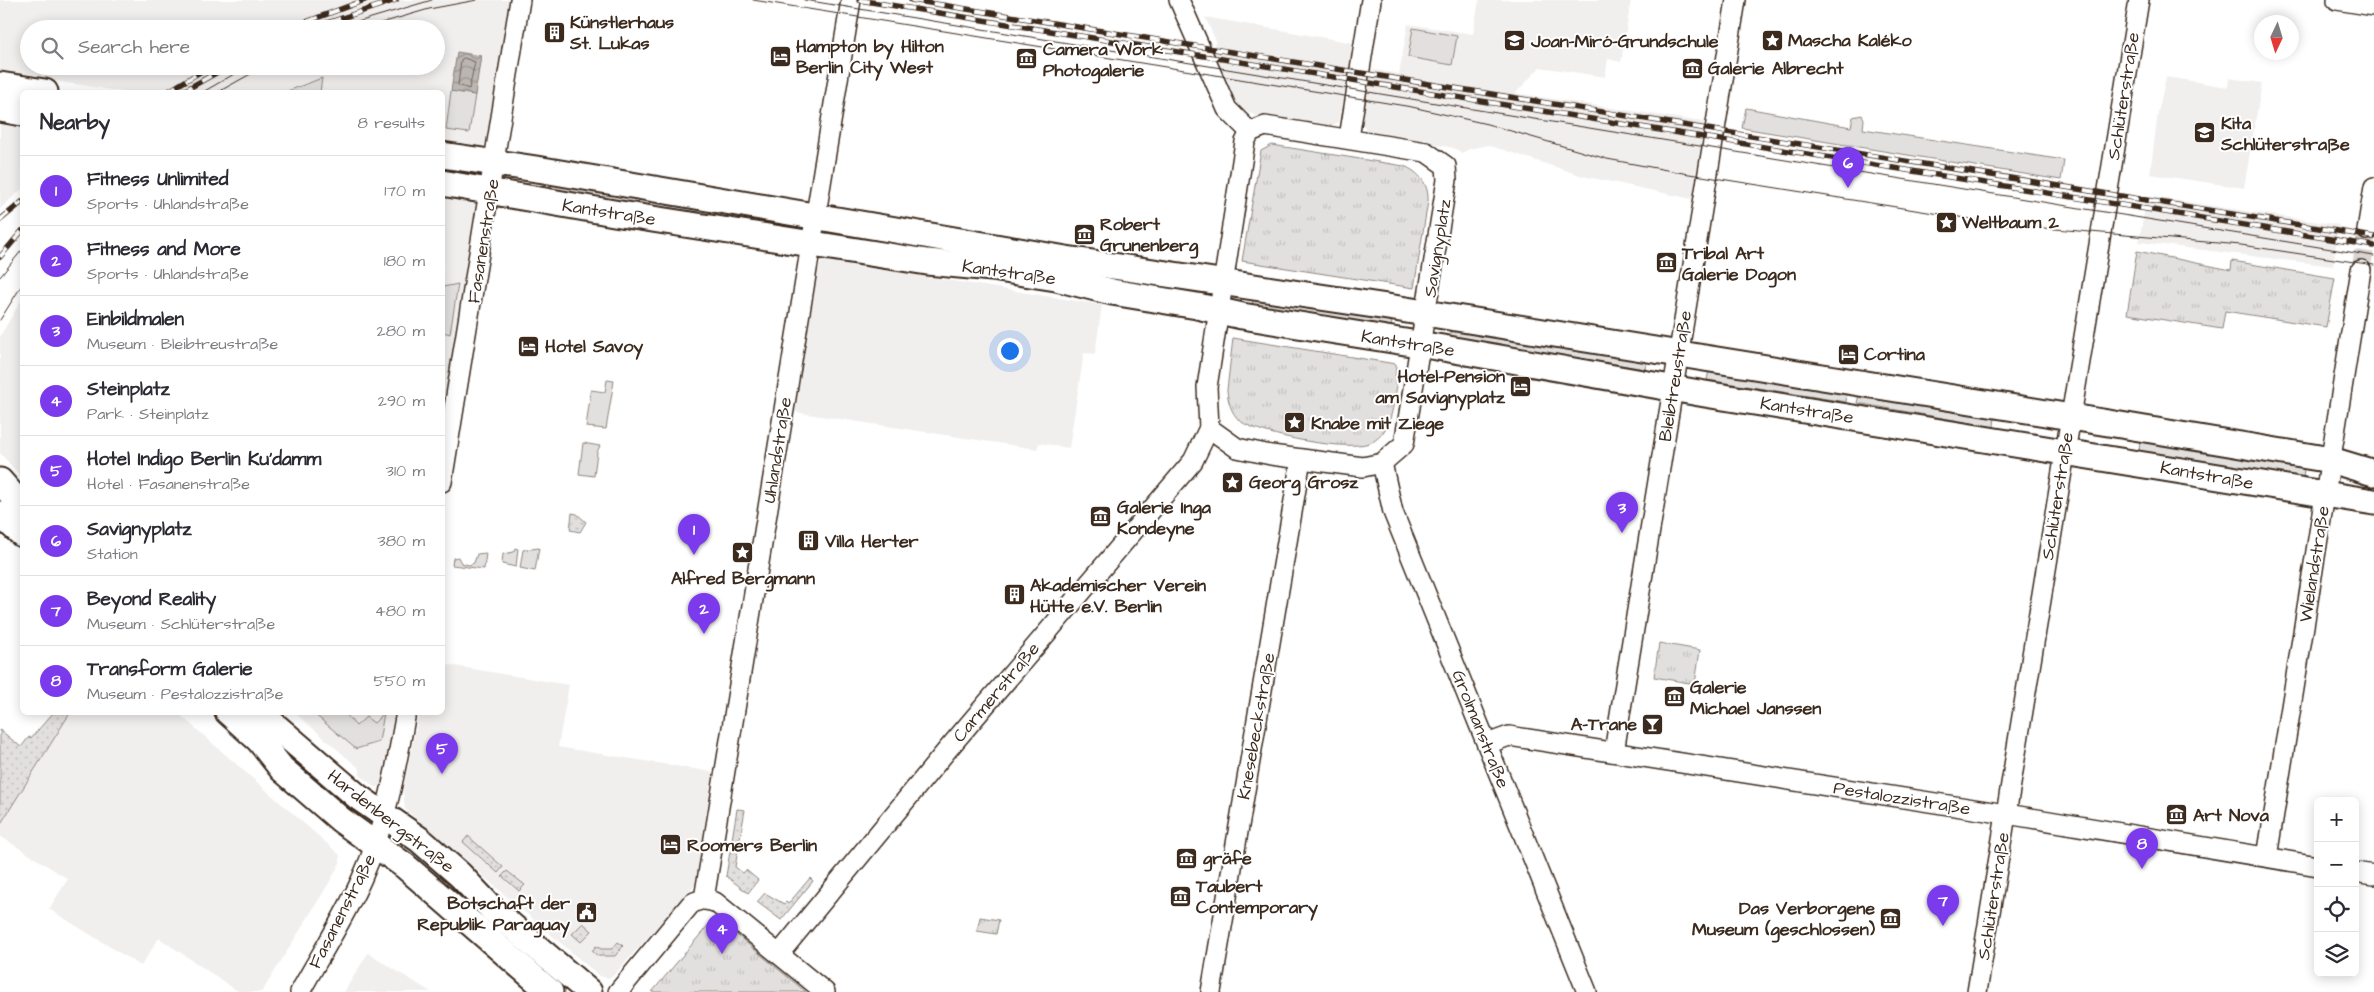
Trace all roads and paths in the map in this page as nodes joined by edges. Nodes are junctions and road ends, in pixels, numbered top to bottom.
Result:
1 (520, 0) edge
2 (851, 0) edge
3 (1179, 0) edge
4 (1371, 0) edge
5 (1736, 0) edge
6 (2139, 0) edge
7 (2337, 0) edge
8 (2374, 6) edge
9 (0, 85) edge
10 (32, 90) edge
11 (0, 109) edge
12 (20, 113) edge
13 (1250, 132) junction
14 (1349, 138) junction
15 (445, 155) edge
16 (495, 163) junction
17 (445, 184) edge
18 (2374, 187) edge
19 (491, 192) junction
20 (815, 216) junction
21 (2367, 230) tunnel mouth
22 (811, 243) junction
23 (2361, 270) tunnel mouth
24 (1224, 282) junction
25 (1219, 312) junction
26 (1427, 313) junction
27 (1422, 345) junction
28 (1679, 355) junction
29 (1673, 389) junction
30 (2070, 417) junction
31 (1209, 428) junction
32 (2064, 451) junction
33 (1301, 459) junction
34 (2331, 460) junction
35 (1382, 463) junction
36 (445, 464) edge
37 (2374, 473) edge
38 (0, 481) edge
39 (2325, 495) junction
40 (2374, 502) edge
41 (20, 504) edge
42 (0, 514) edge
43 (20, 532) edge
44 (231, 715) edge
45 (262, 715) edge
46 (405, 715) edge
47 (1487, 744) junction
48 (1614, 752) junction
49 (2006, 814) junction
50 (385, 816) junction
51 (375, 845) junction
52 (2267, 857) junction
53 (2314, 865) edge
54 (2359, 873) edge
55 (2374, 875) edge
56 (704, 899) junction
57 (778, 954) junction
58 (300, 992) edge
59 (550, 992) edge
60 (589, 992) edge
61 (618, 992) edge
62 (826, 992) edge
63 (1211, 992) edge
64 (1587, 992) edge
65 (1977, 992) edge

1 - 16 street, Fasanenstraße
2 - 20 street, Uhlandstraße
3 - 13 street
4 - 14 street
5 - 28 street, Bleibtreustraße
6 - 30 street, Schlüterstraße
7 - 8 street
9 - 10 main road
11 - 12 main road
13 - 14 street, Savignyplatz
13 - 24 street
14 - 26 street, Savignyplatz
15 - 16 main road, Kantstraße
16 - 19 street, Fasanenstraße
16 - 20 main road, Kantstraße
17 - 19 main road, Kantstraße
18 - 21 street
19 - 22 main road, Kantstraße
19 - 36 street, Fasanenstraße
20 - 22 street, Uhlandstraße
20 - 24 main road, Kantstraße
22 - 25 main road, Kantstraße
22 - 56 street, Uhlandstraße
23 - 34 street, Wielandstraße
24 - 25 street
24 - 26 main road, Kantstraße
25 - 27 main road, Kantstraße
25 - 31 street
26 - 27 street, Savignyplatz
26 - 28 main road, Kantstraße
27 - 29 main road, Kantstraße
27 - 35 street, Savignyplatz
28 - 29 street, Bleibtreustraße
28 - 30 main road, Kantstraße
29 - 32 main road, Kantstraße
29 - 48 street, Bleibtreustraße
30 - 32 street, Schlüterstraße
30 - 34 main road, Kantstraße
31 - 33 street
31 - 57 street, Carmerstraße
32 - 39 main road, Kantstraße
32 - 49 street, Schlüterstraße
33 - 35 street
33 - 63 street, Knesebeckstraße
34 - 37 main road, Kantstraße
34 - 39 street, Wielandstraße
35 - 47 street, Grolmanstraße
38 - 41 main road
39 - 40 main road, Kantstraße
39 - 52 street, Wielandstraße
42 - 43 main road
44 - 51 main road, Hardenbergstraße
45 - 50 main road, Hardenbergstraße
46 - 50 street, Fasanenstraße
47 - 48 street, Pestalozzistraße
47 - 64 street, Grolmanstraße
48 - 49 street, Pestalozzistraße
49 - 52 street, Pestalozzistraße
49 - 65 street, Schlüterstraße
50 - 51 street, Fasanenstraße
50 - 60 main road, Hardenbergstraße
51 - 58 street, Fasanenstraße
51 - 59 main road, Hardenbergstraße
52 - 53 street, Pestalozzistraße
54 - 55 street
56 - 57 street
56 - 61 street
57 - 62 street

